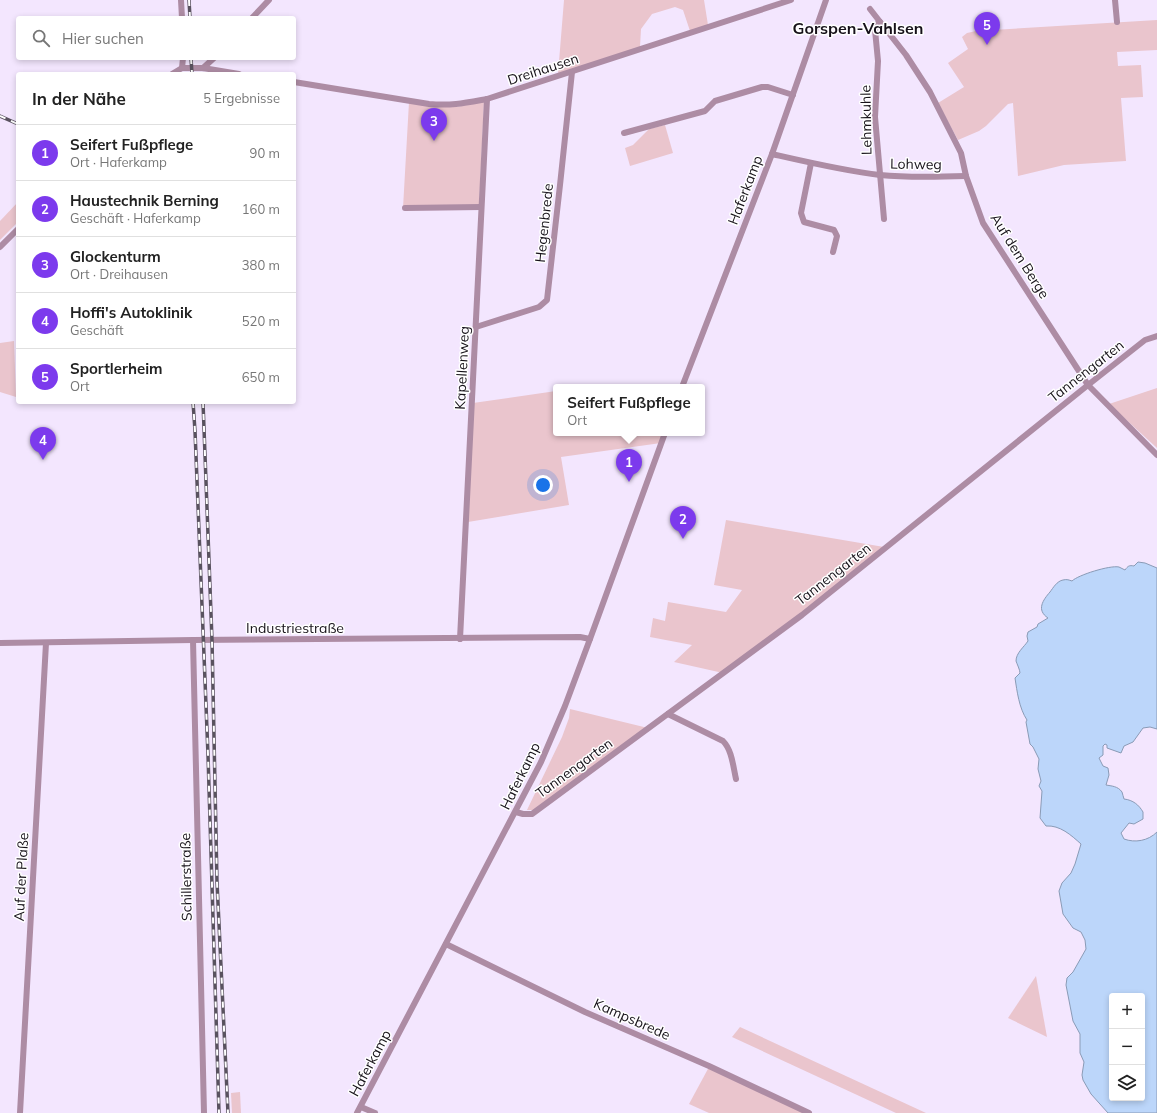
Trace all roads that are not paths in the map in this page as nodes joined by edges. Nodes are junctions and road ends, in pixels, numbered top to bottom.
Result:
1 (181, 0) edge
2 (269, 0) edge
3 (791, 0) edge
4 (826, 0) edge
5 (1115, 0) edge
6 (870, 9) dead end
7 (182, 16) edge
8 (254, 16) edge
9 (880, 22) junction
10 (1117, 22) dead end
11 (182, 60) edge
12 (212, 60) edge
13 (182, 68) junction
14 (203, 68) junction
15 (175, 72) edge
16 (227, 72) edge
17 (572, 72) junction
18 (296, 82) edge
19 (793, 95) junction
20 (487, 99) junction
21 (624, 133) dead end
22 (772, 154) junction
23 (811, 163) junction
24 (880, 175) junction
25 (966, 176) junction
26 (481, 207) junction
27 (405, 208) dead end
28 (884, 219) dead end
29 (16, 231) edge
30 (0, 247) edge
31 (833, 252) dead end
32 (476, 327) junction
33 (1157, 336) edge
34 (683, 384) edge
35 (1088, 385) junction
36 (665, 436) edge
37 (1157, 455) edge
38 (460, 638) junction
39 (590, 639) junction
40 (193, 640) junction
41 (0, 643) edge
42 (46, 643) junction
43 (668, 714) junction
44 (736, 779) dead end
45 (516, 812) junction
46 (446, 944) junction
47 (361, 1106) junction
48 (20, 1113) edge
49 (204, 1113) edge
50 (357, 1113) edge
51 (375, 1113) edge
52 (809, 1113) edge

1 - 7 street
2 - 8 street
3 - 17 street, Dreihausen
4 - 19 street, Haferkamp
5 - 10 street
6 - 9 street, Auf dem Berge
9 - 24 street, Lehmkuhle
9 - 25 street, Auf dem Berge
11 - 13 street
12 - 14 street
13 - 14 street
13 - 15 street
14 - 16 street
17 - 20 street, Dreihausen
17 - 32 street, Hegenbrede
18 - 20 street, Dreihausen
19 - 21 street
19 - 22 street, Haferkamp
20 - 26 street, Kapellenweg
22 - 23 street, Lohweg
22 - 34 street, Haferkamp
23 - 24 street, Lohweg
23 - 31 street
24 - 25 street, Lohweg
24 - 28 street, Lehmkuhle
25 - 35 street, Auf dem Berge
26 - 27 street
26 - 32 street, Kapellenweg
29 - 30 street
32 - 38 street, Kapellenweg
33 - 35 street, Tannengarten
35 - 37 street, Auf dem Berge
35 - 43 street, Tannengarten
36 - 39 street, Haferkamp
38 - 39 street, Industriestraße
38 - 40 street, Industriestraße
39 - 45 street, Haferkamp
40 - 42 street, Industriestraße
40 - 49 street, Schillerstraße
41 - 42 street, Industriestraße
42 - 48 street, Auf der Plaße
43 - 44 street
43 - 45 street, Tannengarten
45 - 46 street, Haferkamp
46 - 47 street, Haferkamp
46 - 52 street, Kampsbrede
47 - 50 street, Haferkamp
47 - 51 street

